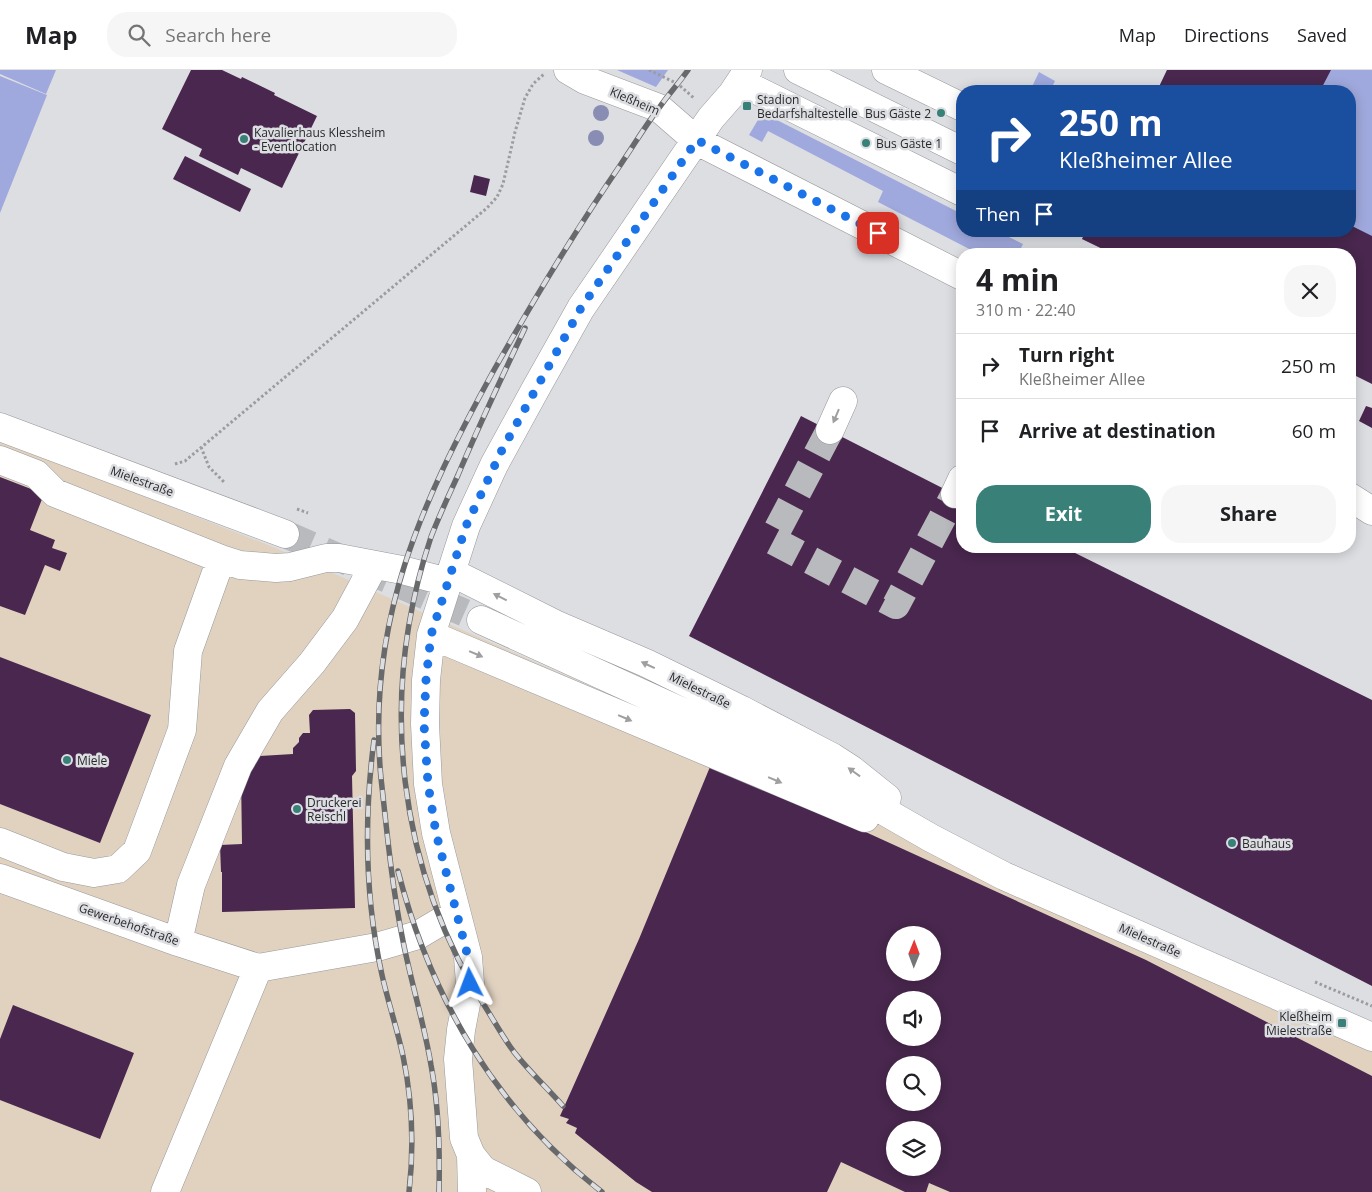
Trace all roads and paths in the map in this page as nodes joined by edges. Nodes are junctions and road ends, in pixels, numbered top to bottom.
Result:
1 (547, 70) edge
2 (568, 70) edge
3 (798, 70) edge
4 (886, 70) edge
5 (744, 76) edge
6 (956, 104) edge
7 (697, 140) junction
8 (956, 148) edge
9 (956, 189) edge
10 (956, 273) edge
11 (842, 401) dead end
12 (0, 427) edge
13 (830, 430) tunnel mouth
14 (201, 447) junction
15 (0, 460) edge
16 (167, 467) dead end
17 (225, 483) dead end
18 (1356, 501) edge
19 (290, 507) dead end
20 (1372, 511) edge
21 (308, 513) dead end
22 (285, 534) tunnel mouth
23 (221, 559) junction
24 (374, 565) junction
25 (450, 577) junction
26 (481, 620) tunnel mouth
27 (431, 635) junction
28 (930, 838) junction
29 (0, 842) edge
30 (0, 878) edge
31 (459, 923) junction
32 (178, 942) junction
33 (258, 968) junction
34 (1310, 982) dead end
35 (1372, 1006) edge
36 (1372, 1037) edge
37 (471, 1155) junction
38 (166, 1192) edge
39 (472, 1192) edge
40 (528, 1192) edge

1 - 14 path
2 - 7 street, Kleßheim
3 - 8 street
4 - 6 street
5 - 7 street
5 - 9 street
7 - 10 street, Kleßheim
7 - 25 street
11 -> 13 street
12 - 22 street, Mielestraße
14 - 16 path
14 - 17 path
15 - 23 street, Mielestraße
18 - 20 street
19 - 21 path
23 - 24 street, Mielestraße
23 - 29 street
24 - 25 street, Mielestraße
24 - 32 street
25 - 27 street
28 -> 25 street, Mielestraße
26 - 28 street, Mielestraße
27 -> 28 street, Mielestraße
27 - 31 street
28 - 36 street, Mielestraße
30 - 32 street, Gewerbehofstraße
31 - 33 street, Gewerbehofstraße
31 - 37 street
32 - 33 street, Gewerbehofstraße
33 - 38 street
34 - 35 path
37 - 39 street
37 - 40 street

